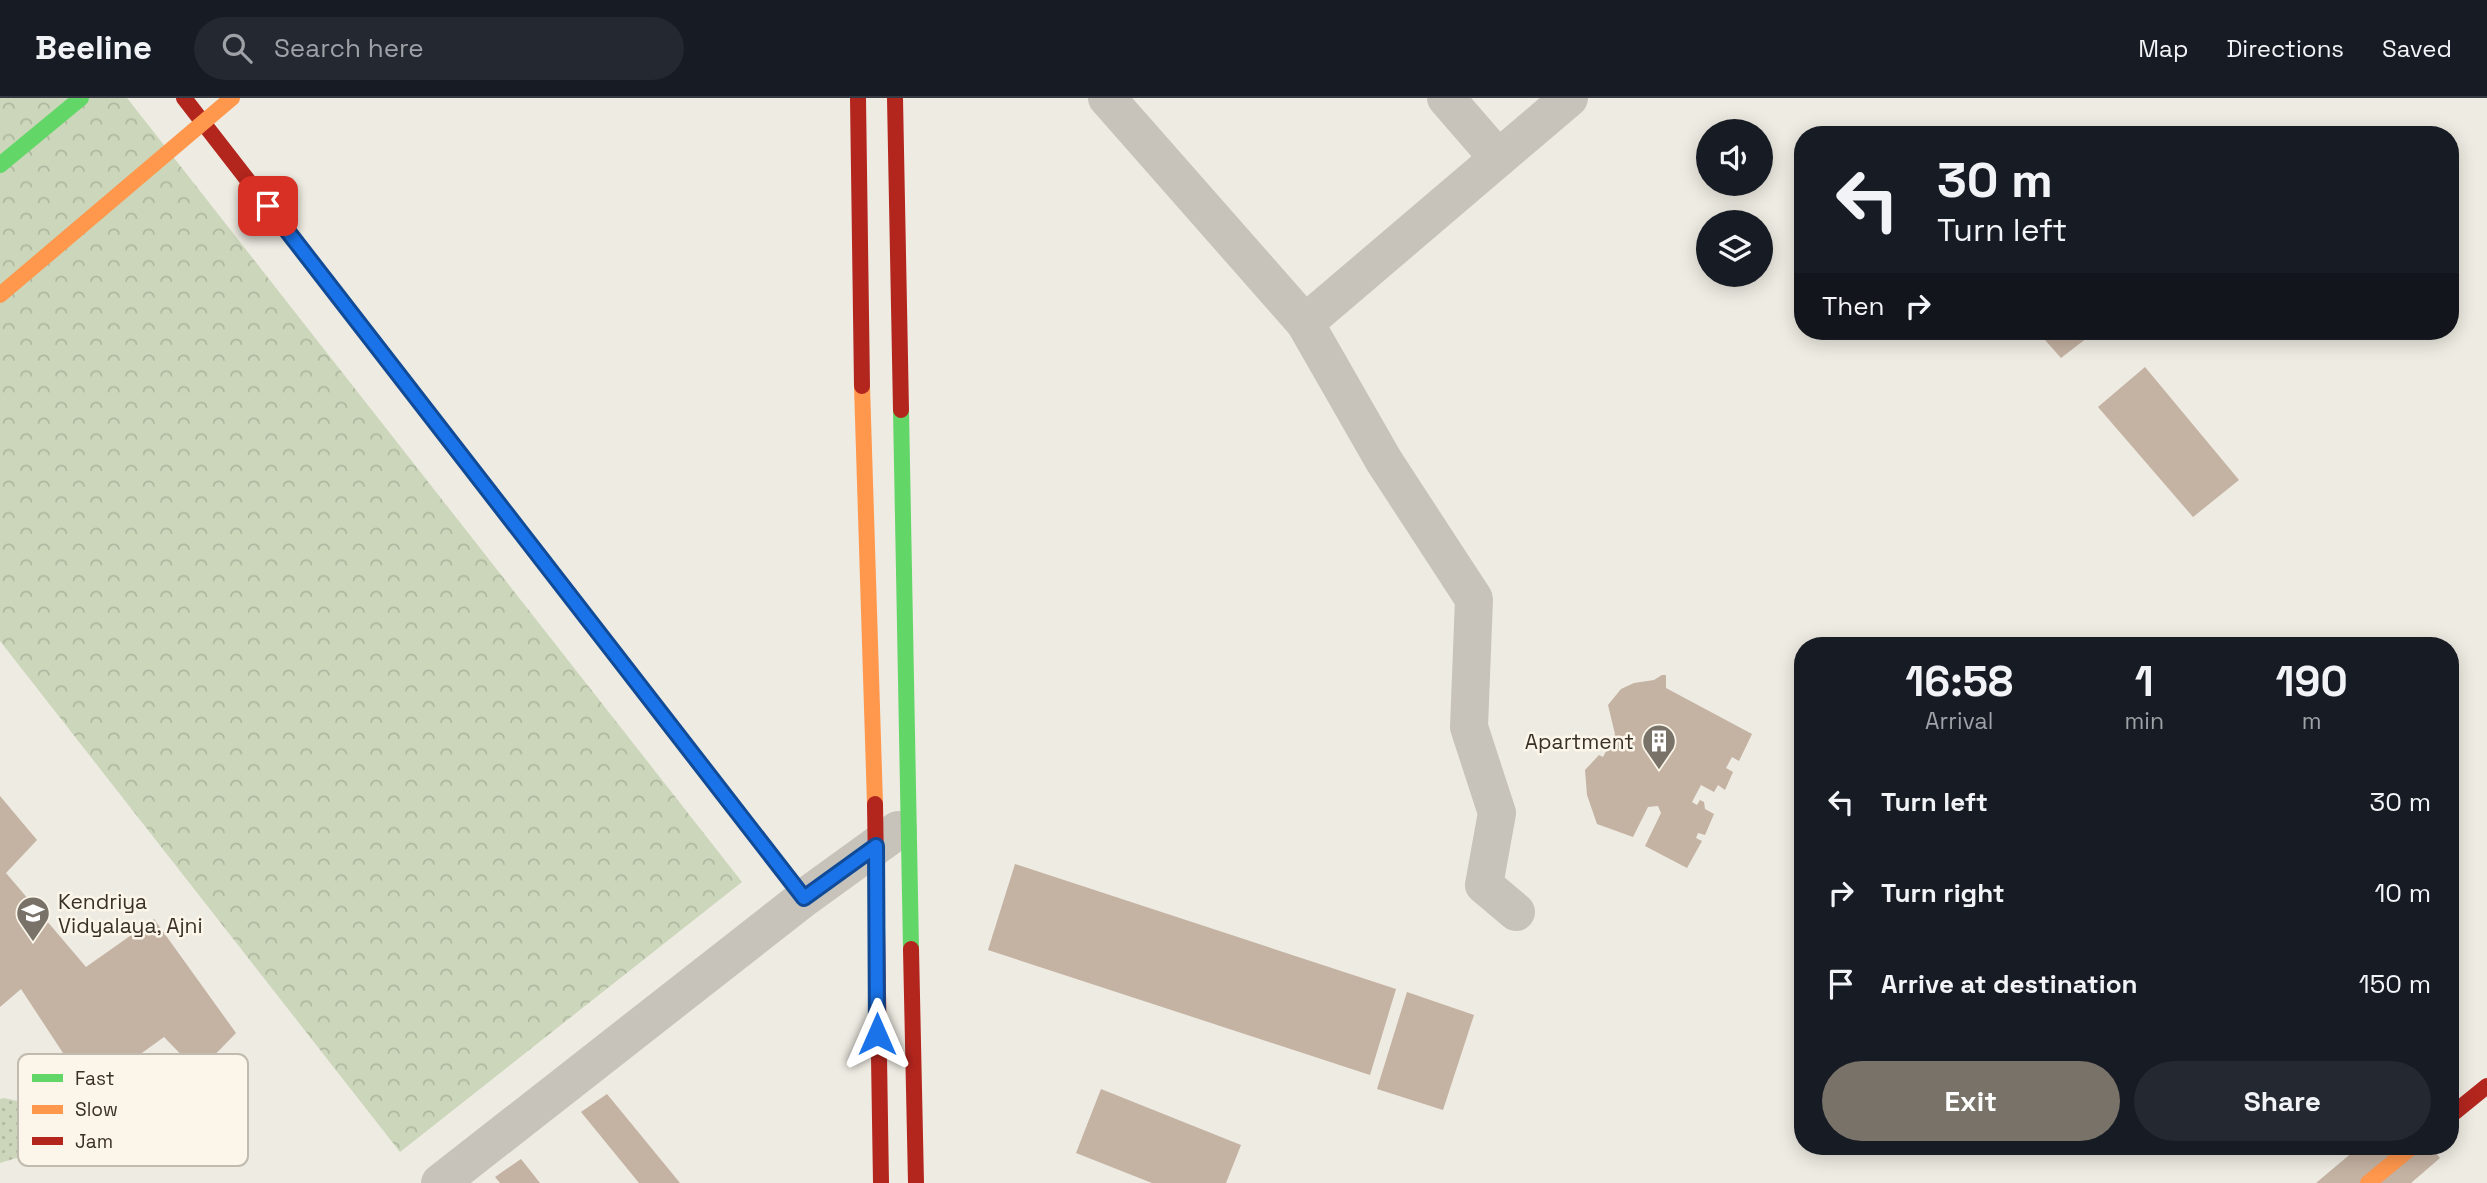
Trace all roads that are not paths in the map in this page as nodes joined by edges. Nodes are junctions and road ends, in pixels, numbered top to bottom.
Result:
1 (81, 98) edge
2 (184, 98) edge
3 (232, 98) edge
4 (858, 98) edge
5 (895, 98) edge
6 (1107, 98) edge
7 (1446, 98) edge
8 (1569, 98) edge
9 (1498, 158) junction
10 (0, 164) edge
11 (0, 295) edge
12 (1305, 323) junction
13 (908, 822) junction
14 (876, 846) junction
15 (804, 898) junction
16 (1516, 912) dead end
17 (2487, 1086) edge
18 (2459, 1109) edge
19 (2402, 1155) edge
20 (440, 1183) edge
21 (881, 1183) edge
22 (916, 1183) edge
23 (2368, 1183) edge

1 - 10 main road
2 - 15 main road
3 - 11 main road, bridge
4 - 14 main road
5 - 13 main road
6 - 12 street
7 - 9 street
8 - 9 street
9 - 12 street
12 - 16 street
13 - 14 street
13 - 22 main road
14 - 15 street
14 - 21 main road
15 - 20 street
17 - 18 main road
19 - 23 main road

